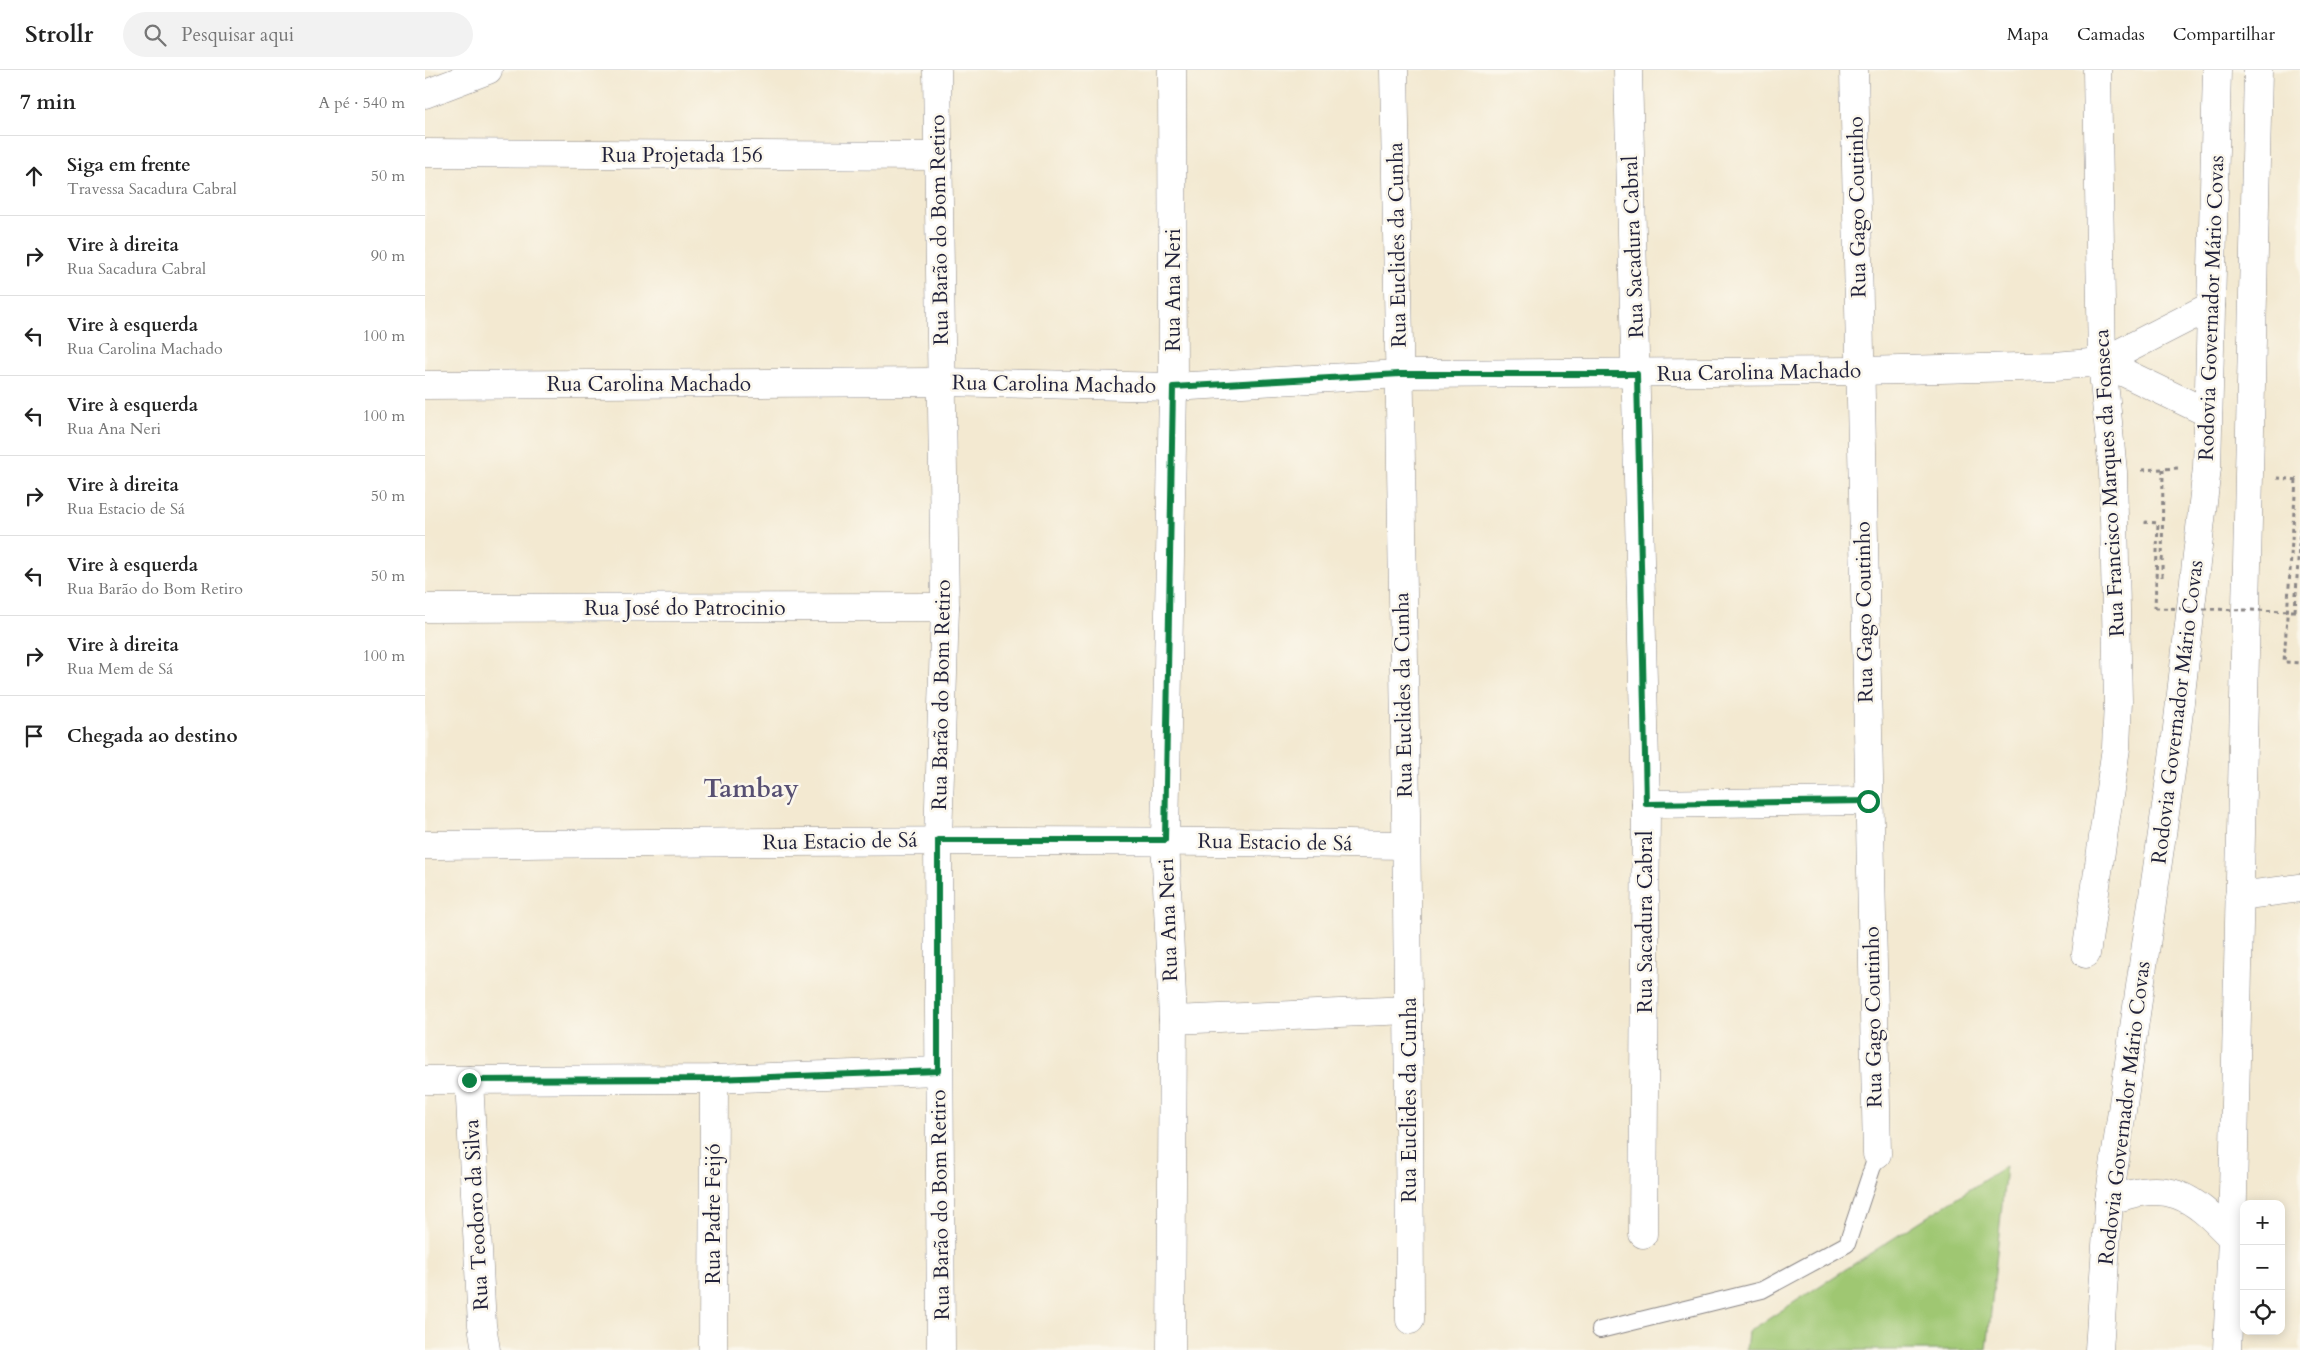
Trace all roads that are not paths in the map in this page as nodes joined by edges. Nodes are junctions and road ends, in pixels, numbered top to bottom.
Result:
1 (488, 70) edge
2 (937, 70) edge
3 (1172, 70) edge
4 (1394, 70) edge
5 (1628, 70) edge
6 (1854, 70) edge
7 (2097, 70) edge
8 (2217, 70) edge
9 (2258, 70) edge
10 (425, 94) edge
11 (425, 153) edge
12 (938, 156) junction
13 (2211, 306) junction
14 (2102, 362) junction
15 (1860, 372) junction
16 (1400, 374) junction
17 (1637, 374) junction
18 (941, 382) junction
19 (425, 385) edge
20 (1173, 387) junction
21 (2208, 413) junction
22 (945, 607) junction
23 (425, 608) edge
24 (1868, 801) junction
25 (1646, 804) junction
26 (938, 840) junction
27 (1165, 840) junction
28 (1405, 844) junction
29 (425, 845) edge
30 (2300, 888) edge
31 (2239, 896) junction
32 (2085, 954) dead end
33 (1409, 1010) junction
34 (1173, 1020) junction
35 (938, 1071) junction
36 (714, 1079) junction
37 (425, 1080) edge
38 (469, 1080) junction
39 (1877, 1154) joint
40 (2109, 1201) junction
41 (1643, 1234) dead end
42 (2232, 1238) junction
43 (1410, 1320) dead end
44 (1600, 1330) dead end
45 (486, 1350) edge
46 (713, 1350) edge
47 (941, 1350) edge
48 (1171, 1350) edge
49 (2099, 1350) edge
50 (2227, 1350) edge

1 - 10 main road
2 - 12 main road, Rua Barão do Bom Retiro
3 - 20 main road, Rua Ana Neri
4 - 16 main road, Rua Euclides da Cunha
5 - 17 main road, Rua Sacadura Cabral
6 - 15 main road, Rua Gago Coutinho
7 - 14 main road, Rua Francisco Marques da Fonseca
8 - 13 main road, Rodovia Governador Mário Covas
9 - 31 main road, Rodovia Governador Mário Covas
11 - 12 main road, Rua Projetada 156
12 - 18 main road, Rua Barão do Bom Retiro
13 - 14 main road, Rua Carolina Machado
13 - 21 main road, Rodovia Governador Mário Covas
14 - 15 main road, Rua Carolina Machado
14 - 21 main road
14 - 32 main road, Rua Francisco Marques da Fonseca
15 - 17 main road, Rua Carolina Machado
15 - 24 main road, Rua Gago Coutinho
16 - 17 main road, Rua Carolina Machado
16 - 20 main road, Rua Carolina Machado
16 - 28 main road, Rua Euclides da Cunha
17 - 25 main road, Rua Sacadura Cabral
18 - 19 main road, Rua Carolina Machado
18 - 20 main road, Rua Carolina Machado
18 - 22 main road, Rua Barão do Bom Retiro
20 - 27 main road, Rua Ana Neri
21 - 40 main road, Rodovia Governador Mário Covas
22 - 23 main road, Rua José do Patrocinio
22 - 26 main road, Rua Barão do Bom Retiro
24 - 25 main road
24 - 39 main road, Rua Gago Coutinho
25 - 41 main road, Rua Sacadura Cabral
26 - 27 main road, Rua Estacio de Sá
26 - 29 main road, Rua Estacio de Sá
26 - 35 main road, Rua Barão do Bom Retiro
27 - 28 main road, Rua Estacio de Sá
27 - 34 main road, Rua Ana Neri
28 - 33 main road, Rua Euclides da Cunha
30 - 31 main road
31 - 42 main road, Rodovia Governador Mário Covas
33 - 34 main road
33 - 43 main road, Rua Euclides da Cunha
34 - 48 main road, Rua Ana Neri
35 - 36 main road
35 - 47 main road, Rua Barão do Bom Retiro
36 - 38 main road
36 - 46 main road, Rua Padre Feijó
37 - 38 main road
38 - 45 main road, Rua Teodoro da Silva
39 - 44 lane
40 - 42 main road
40 - 49 main road, Rodovia Governador Mário Covas
42 - 50 main road, Rodovia Governador Mário Covas

